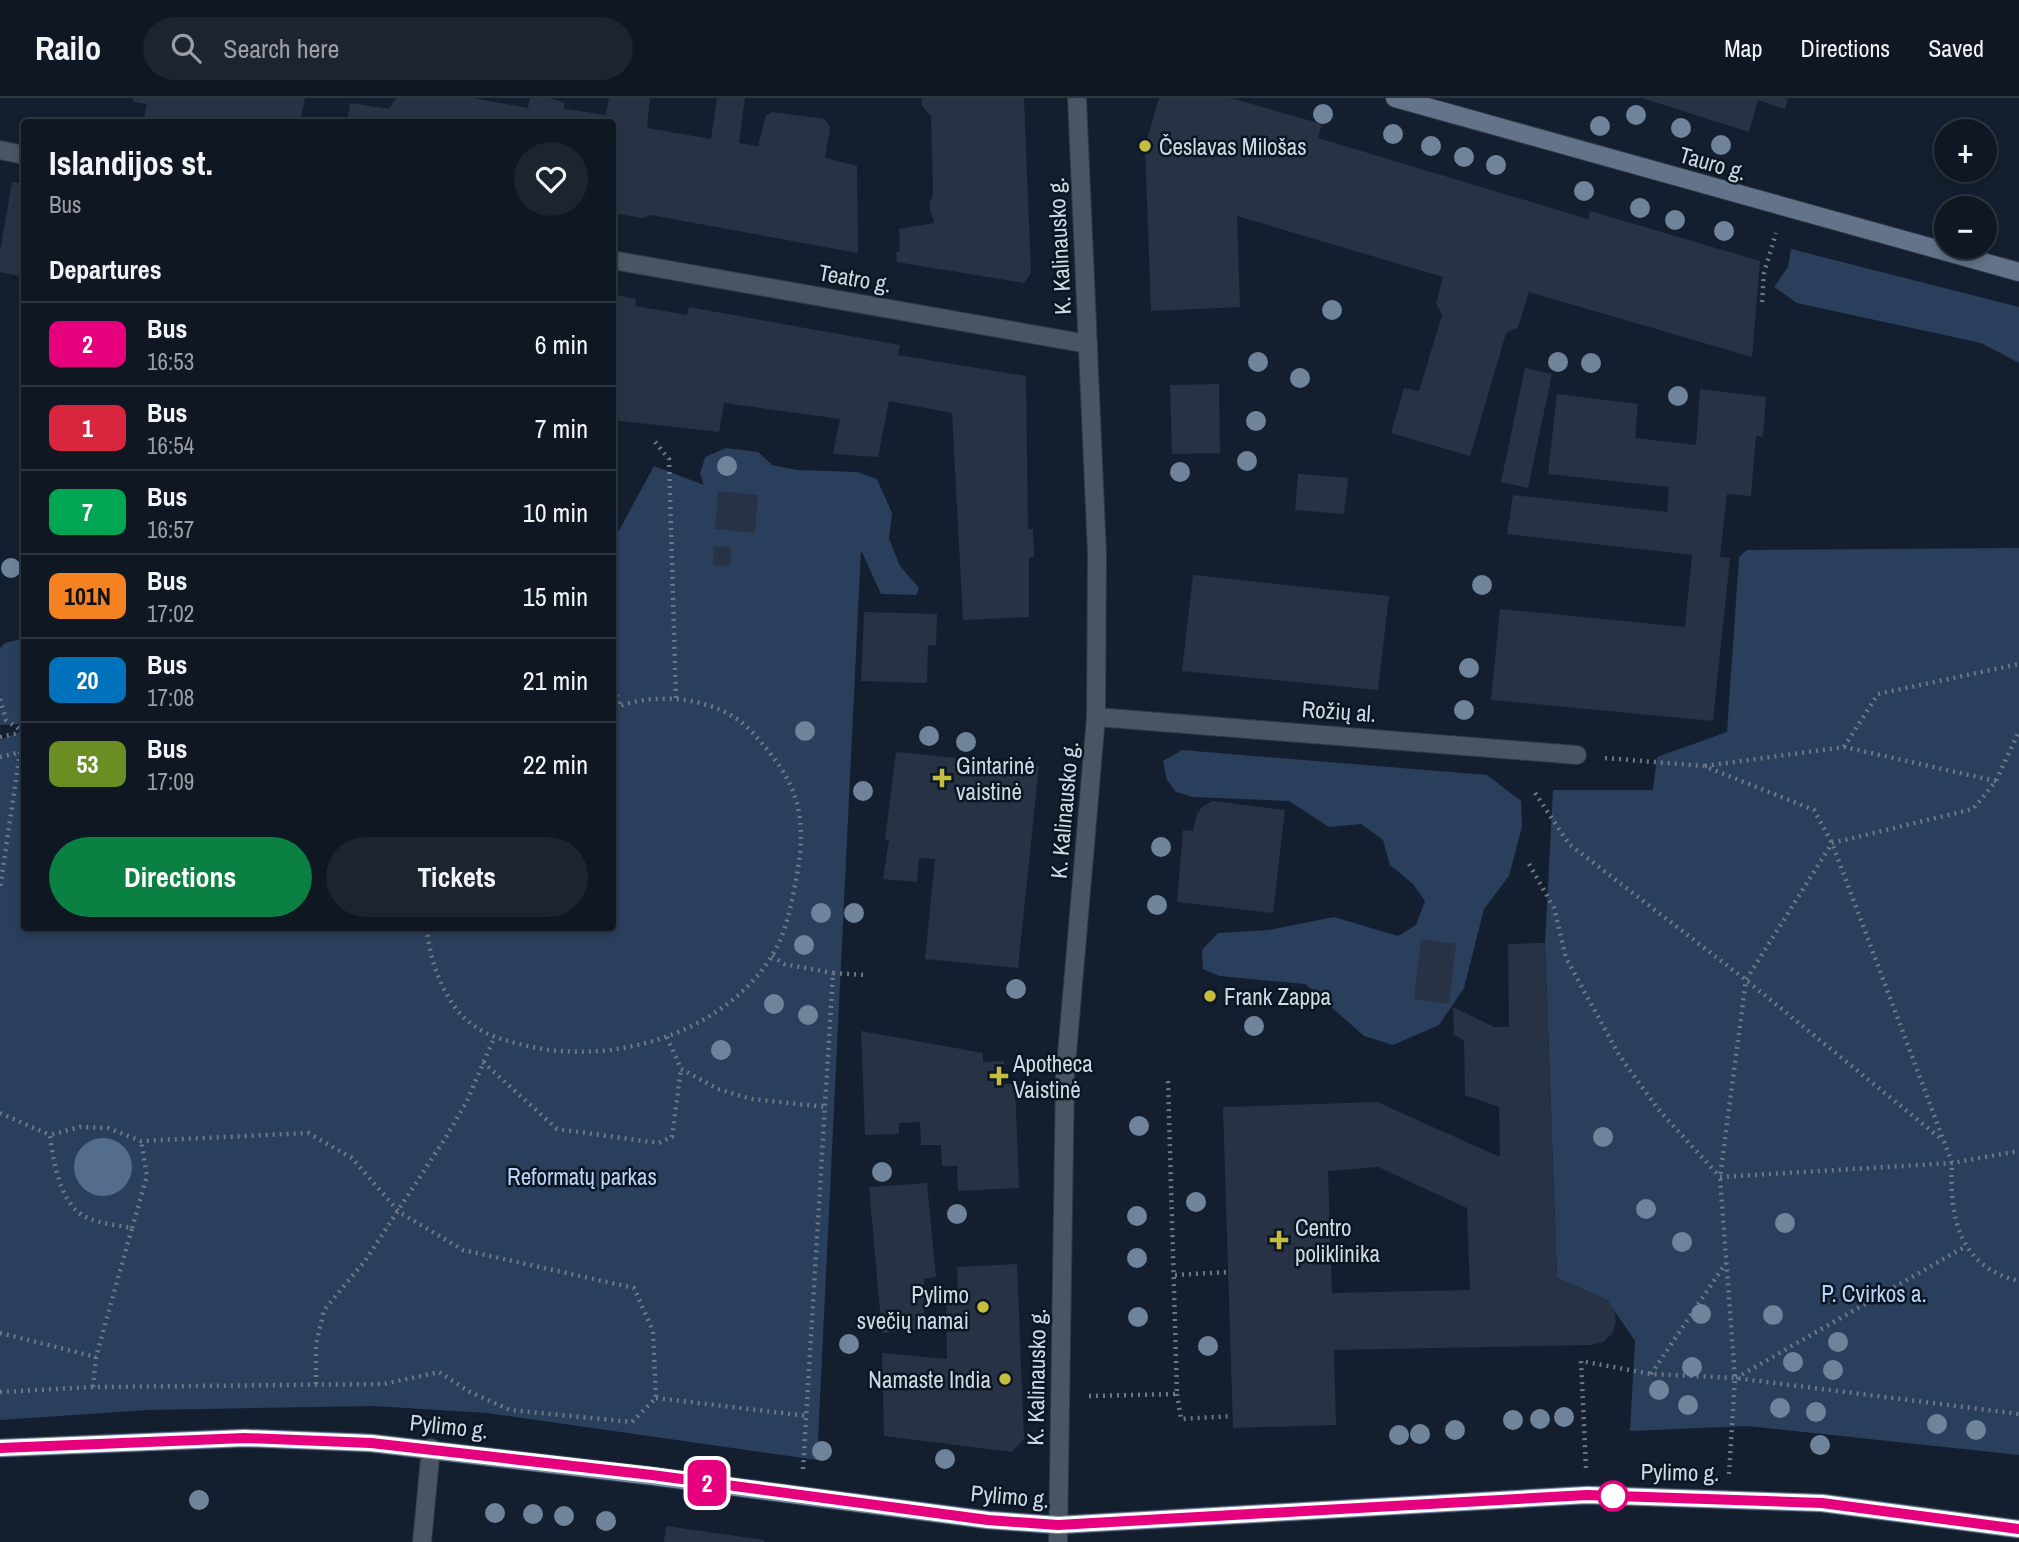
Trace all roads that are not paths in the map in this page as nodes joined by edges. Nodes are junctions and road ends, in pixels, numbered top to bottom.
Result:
1 (1077, 98) edge
2 (1395, 98) edge
3 (0, 150) edge
4 (21, 154) edge
5 (616, 261) edge
6 (2019, 272) edge
7 (1088, 344) junction
8 (1097, 717) junction
9 (1577, 755) road end
10 (0, 1448) edge
11 (431, 1448) junction
12 (2019, 1529) edge
13 (1058, 1533) edge
14 (422, 1542) edge

1 - 7 street, K. Kalinausko g.
2 - 6 main road, Tauro g.
3 - 4 street
5 - 7 street, Teatro g.
7 - 8 street, K. Kalinausko g.
8 - 9 street, Rožių al.
8 - 13 street, K. Kalinausko g.
10 - 11 main road, Pylimo g.
11 - 13 main road, Pylimo g.
11 - 14 street
12 - 13 main road, Pylimo g.

